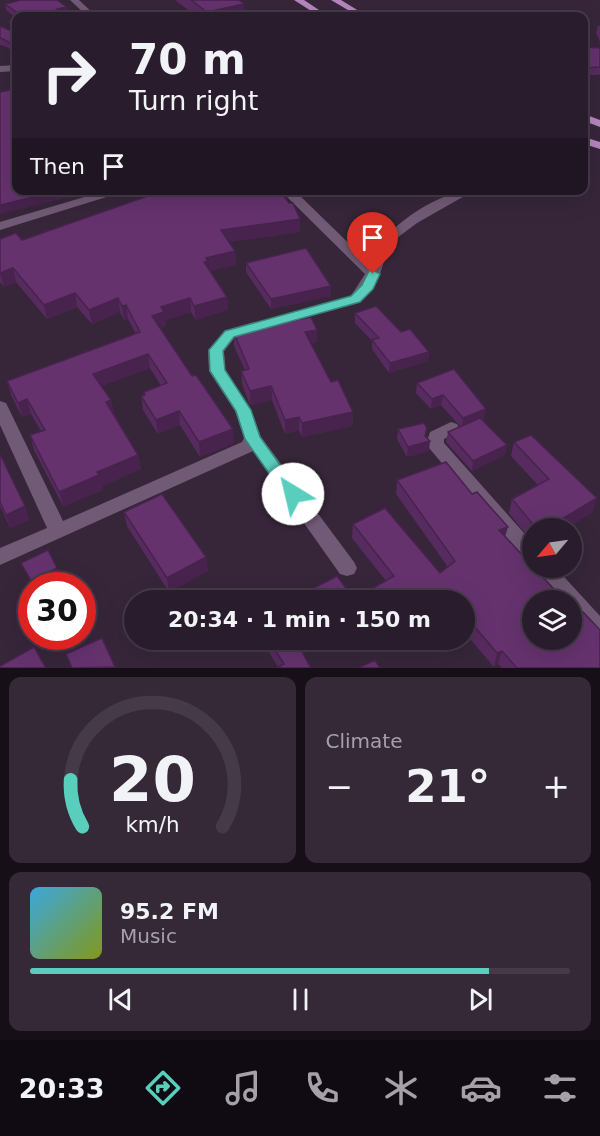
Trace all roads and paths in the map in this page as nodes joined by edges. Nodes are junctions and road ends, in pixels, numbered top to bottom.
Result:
1 (74, 0) edge
2 (298, 0) edge
3 (335, 0) edge
4 (88, 12) edge
5 (318, 12) edge
6 (356, 12) edge
7 (106, 195) edge
8 (291, 195) edge
9 (461, 195) edge
10 (0, 226) edge
11 (373, 274) junction
12 (0, 407) edge
13 (451, 428) edge
14 (253, 439) junction
15 (58, 531) junction
16 (522, 544) edge
17 (0, 557) edge
18 (347, 568) dead end
19 (553, 578) edge
20 (600, 631) edge

1 - 4 street
2 - 5 main road
3 - 6 main road
7 - 10 street
8 - 11 street
9 - 11 street
11 - 14 street
12 - 15 street
13 - 16 street
14 - 15 street
14 - 18 street
15 - 17 street
19 - 20 street

